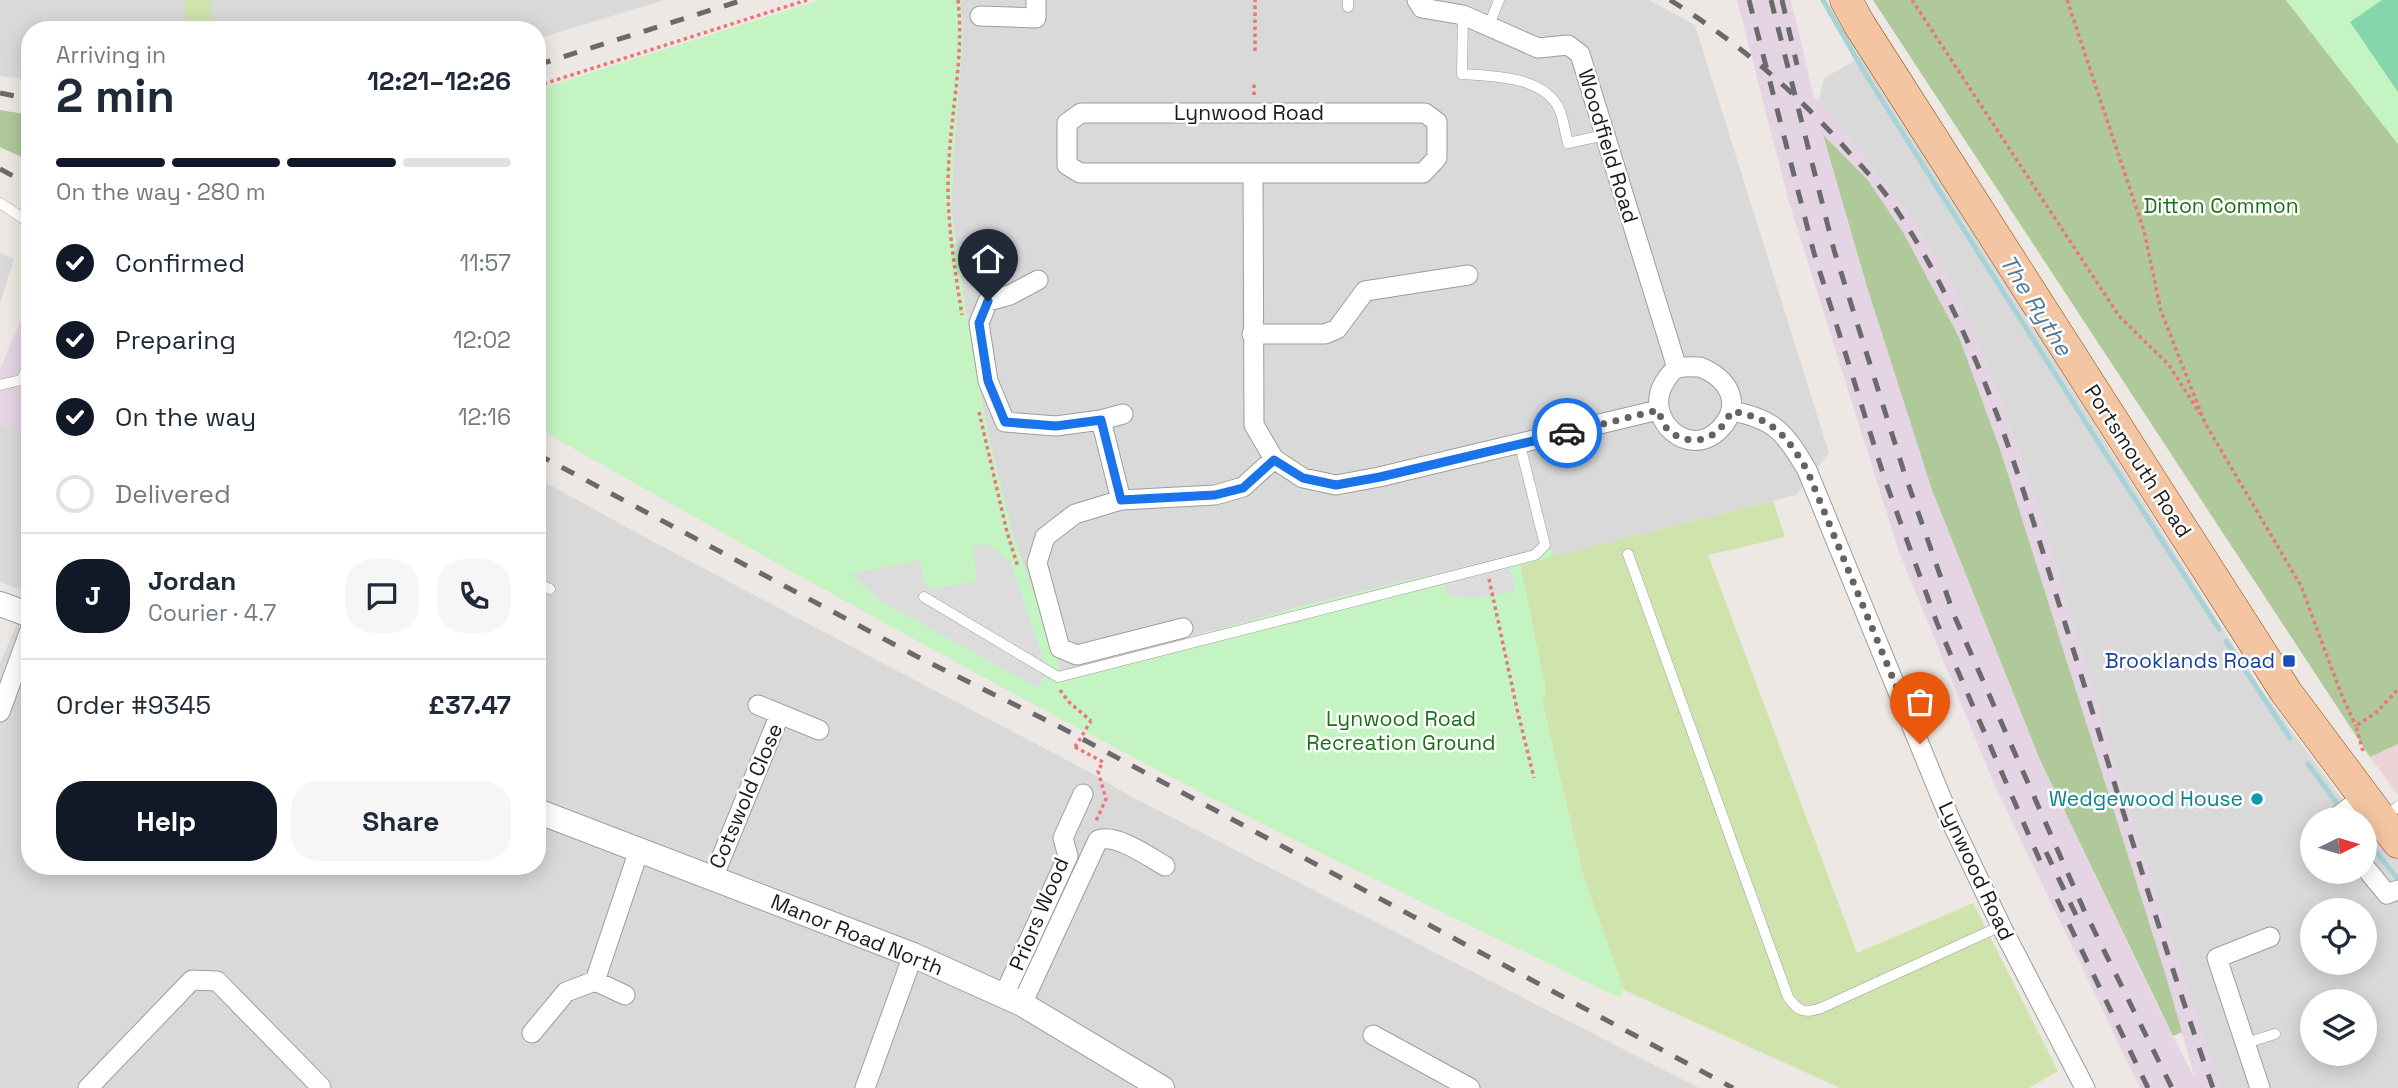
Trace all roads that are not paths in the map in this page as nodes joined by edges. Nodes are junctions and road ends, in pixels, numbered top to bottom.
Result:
1 (1036, 0) edge
2 (1417, 0) edge
3 (1499, 0) edge
4 (1846, 0) edge
5 (1463, 15) junction
6 (980, 16) dead end
7 (1488, 28) junction
8 (1605, 135) junction
9 (1253, 173) junction
10 (0, 204) edge
11 (21, 217) edge
12 (1468, 275) dead end
13 (1038, 280) dead end
14 (1252, 334) junction
15 (1678, 368) junction
16 (21, 382) edge
17 (0, 385) edge
18 (1658, 410) junction
19 (1732, 411) junction
20 (1123, 414) dead end
21 (1101, 420) junction
22 (1520, 445) junction
23 (1274, 460) junction
24 (1121, 500) junction
25 (1628, 554) dead end
26 (546, 587) edge
27 (550, 589) dead end
28 (924, 597) dead end
29 (0, 604) edge
30 (21, 612) edge
31 (1183, 628) dead end
32 (21, 655) edge
33 (758, 705) dead end
34 (0, 712) edge
35 (780, 714) junction
36 (819, 730) dead end
37 (2354, 785) junction
38 (1083, 794) dead end
39 (2341, 807) edge
40 (546, 814) edge
41 (2393, 823) edge
42 (639, 850) junction
43 (1165, 866) dead end
44 (712, 878) junction
45 (2377, 882) edge
46 (2398, 890) edge
47 (2001, 926) junction
48 (2270, 937) dead end
49 (913, 955) junction
50 (595, 981) junction
51 (625, 995) dead end
52 (1013, 1000) junction
53 (532, 1033) dead end
54 (2275, 1034) dead end
55 (1373, 1035) dead end
56 (2246, 1043) junction
57 (321, 1087) edge
58 (88, 1088) edge
59 (865, 1088) edge
60 (1162, 1088) edge
61 (1470, 1088) edge
62 (2085, 1088) edge
63 (2260, 1088) edge

1 - 6 street
2 - 5 street, Woodfield Road
3 - 7 lane
4 - 37 main road, Portsmouth Road
5 - 7 street, Woodfield Road
5 - 8 lane
7 - 8 street, Woodfield Road
8 - 15 street, Woodfield Road
9 - 9 street, Lynwood Road
9 - 14 street
10 - 11 lane
12 - 14 street
13 - 21 street
14 - 23 street
15 - 18 street
15 - 19 street
16 - 17 lane
18 - 19 street
18 - 22 street
19 - 47 street, Lynwood Road
20 - 21 street
21 - 24 street
22 - 23 street
22 - 28 lane
23 - 24 street
24 - 31 street
25 - 47 lane
26 - 27 lane
29 - 30 street
32 - 34 street
33 - 35 street, Cotswold Close
35 - 36 street, Cotswold Close
35 - 44 street, Cotswold Close
37 - 39 street
37 - 41 main road, Portsmouth Road
38 - 52 street, Priors Wood
40 - 42 street, Manor Road North
42 - 44 street, Manor Road North
42 - 50 street
43 - 52 street
44 - 49 street, Manor Road North
45 - 46 street
47 - 62 street, Lynwood Road
48 - 56 street
49 - 52 street, Manor Road North
49 - 59 street
50 - 51 street
50 - 53 street
52 - 60 street, Manor Road North
54 - 56 lane
55 - 61 street
56 - 63 street
57 - 58 street

